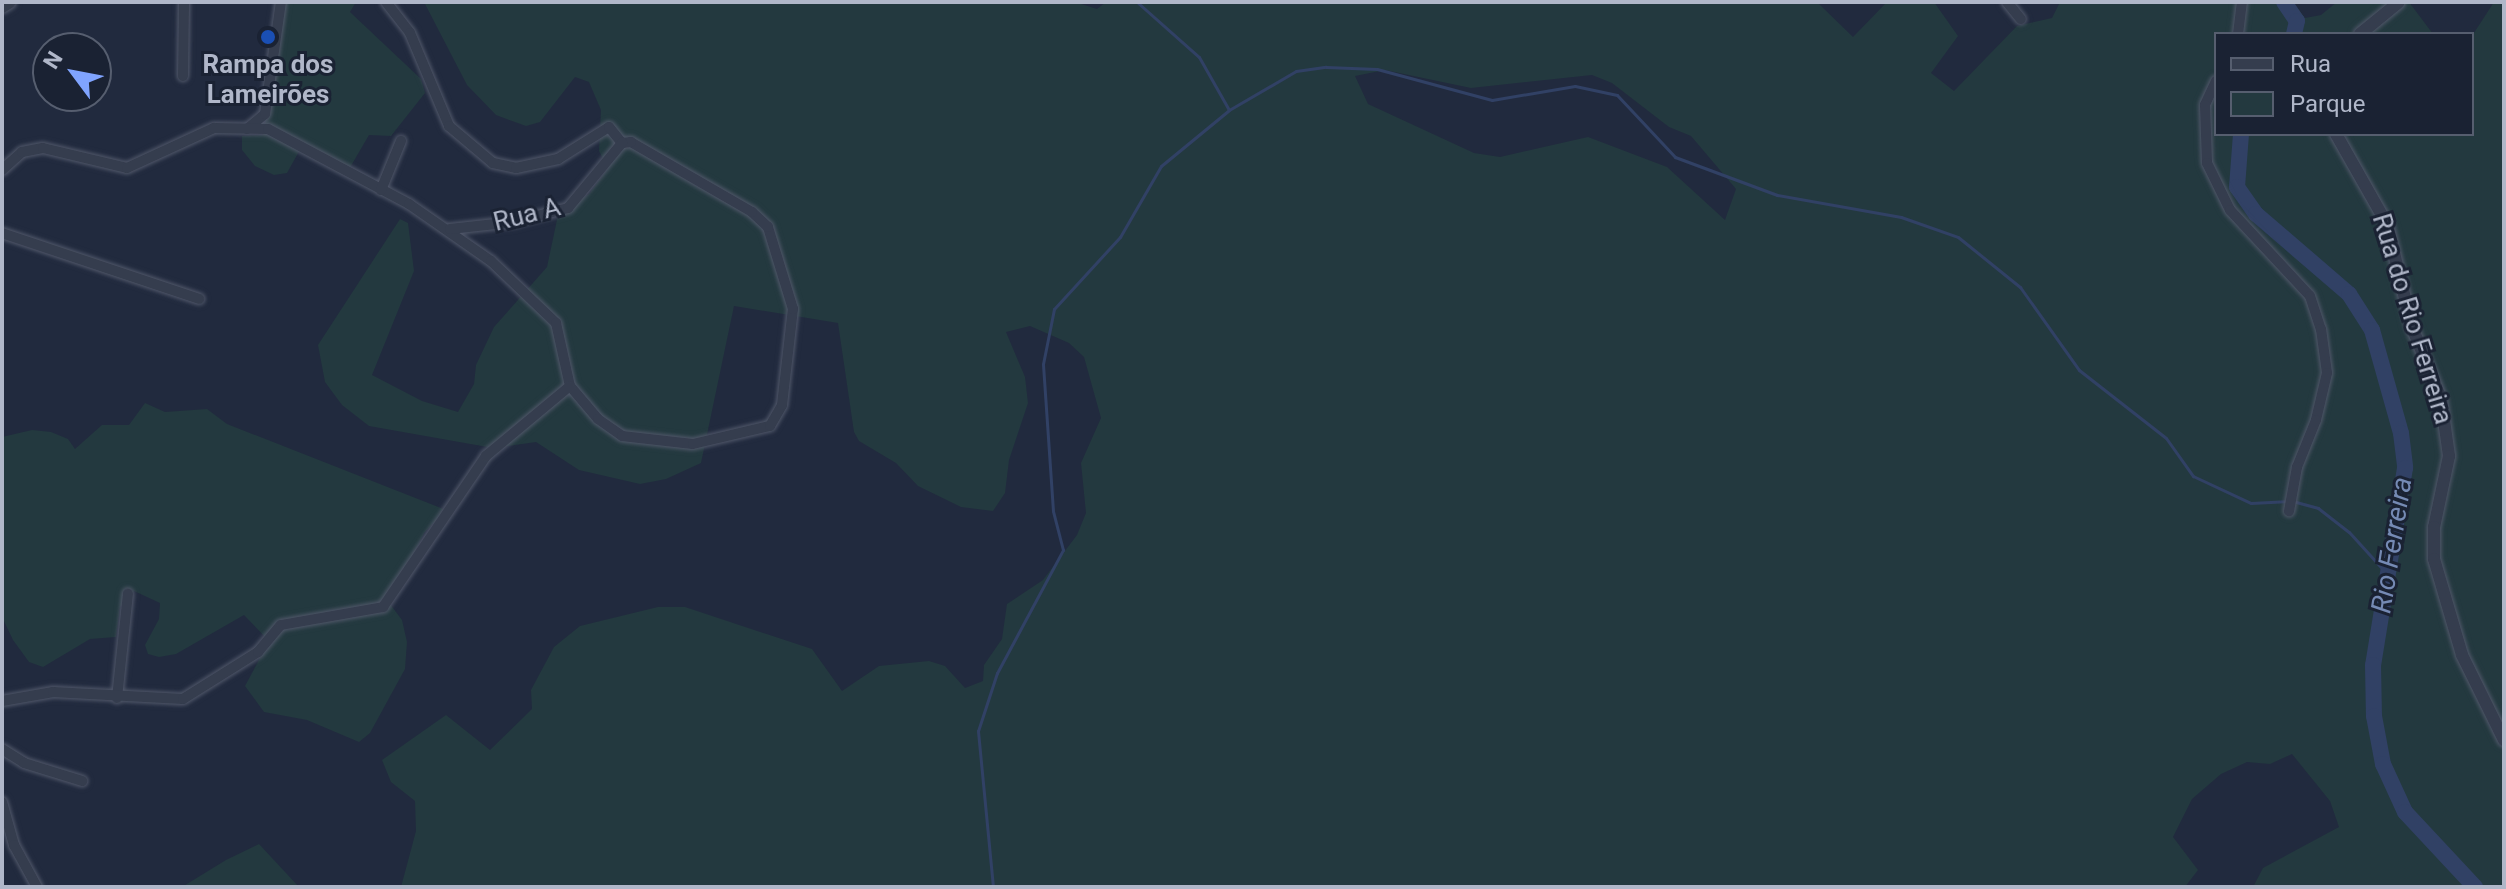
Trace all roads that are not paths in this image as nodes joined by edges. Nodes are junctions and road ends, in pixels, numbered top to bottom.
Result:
1 (10, 2) edge
2 (184, 2) edge
3 (281, 2) edge
4 (386, 2) edge
5 (2007, 2) edge
6 (2242, 2) edge
7 (2399, 2) edge
8 (2, 7) edge
9 (2021, 19) dead end
10 (2238, 32) edge
11 (2362, 32) edge
12 (183, 76) dead end
13 (2214, 85) edge
14 (247, 129) junction
15 (2337, 136) edge
16 (401, 141) dead end
17 (622, 143) junction
18 (2, 170) edge
19 (381, 190) junction
20 (450, 229) junction
21 (2, 233) edge
22 (199, 299) dead end
23 (570, 386) junction
24 (2289, 511) dead end
25 (128, 594) dead end
26 (117, 698) junction
27 (2, 701) edge
28 (2504, 740) edge
29 (2, 749) edge
30 (82, 781) dead end
31 (2, 802) edge
32 (37, 887) edge

1 - 8 street
2 - 12 street
3 - 14 street
4 - 17 street
5 - 9 street
6 - 10 street
7 - 11 street
13 - 24 street
14 - 18 street
14 - 19 street
15 - 28 street, Rua do Rio Ferreira
16 - 19 street
17 - 20 street, Rua A
17 - 23 street
19 - 20 street
20 - 23 street
21 - 22 street
23 - 26 street
25 - 26 street
26 - 27 street
29 - 30 street
31 - 32 street

